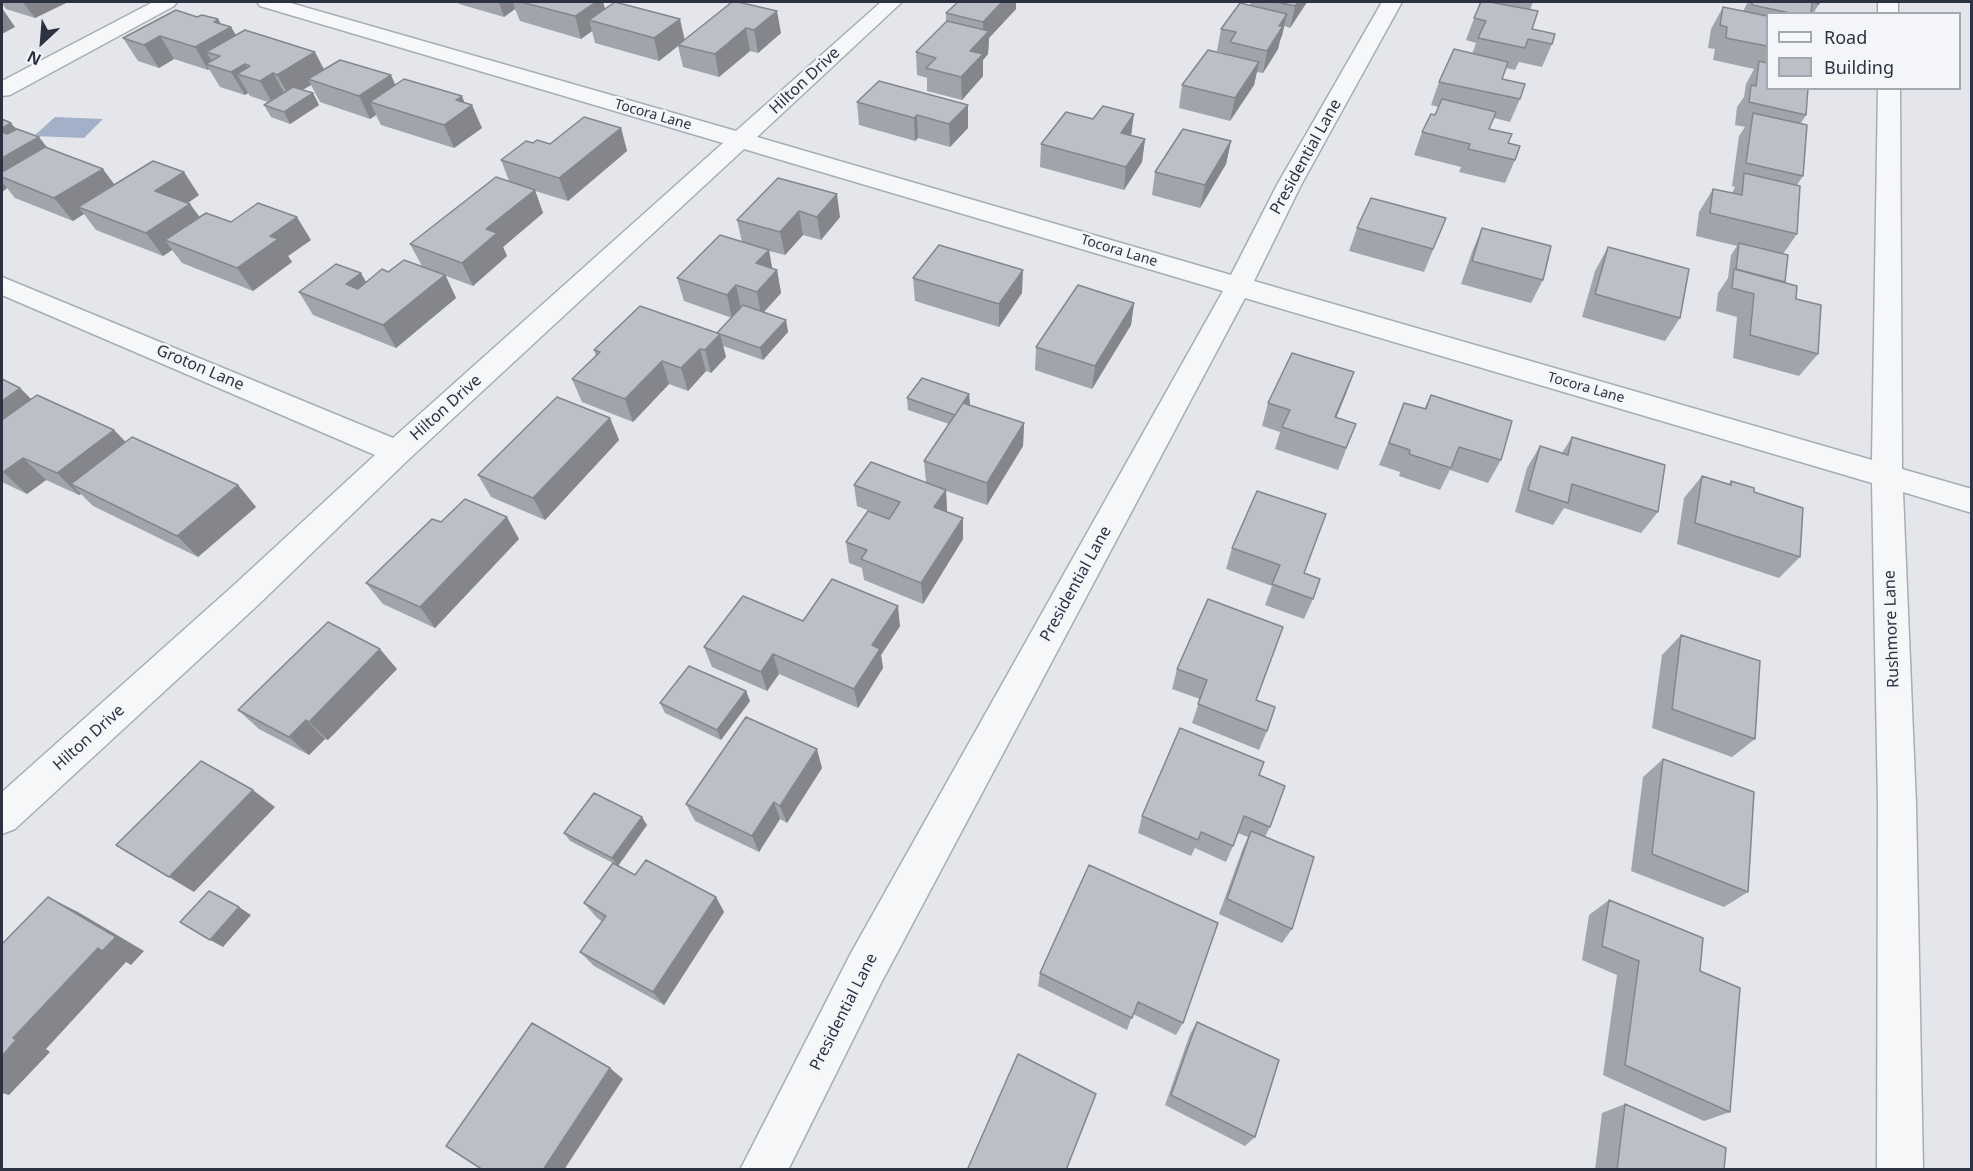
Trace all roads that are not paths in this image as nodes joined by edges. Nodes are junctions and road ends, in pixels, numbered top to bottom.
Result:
1 (167, 2) edge
2 (267, 2) edge
3 (892, 2) edge
4 (1392, 2) edge
5 (2, 90) edge
6 (1889, 90) edge
7 (740, 141) junction
8 (2, 285) edge
9 (1238, 287) junction
10 (398, 452) junction
11 (1887, 476) junction
12 (1971, 501) edge
13 (2, 816) edge
14 (763, 1170) edge
15 (1900, 1170) edge

1 - 5 street
2 - 7 street, Tocora Lane
3 - 7 street, Hilton Drive
4 - 9 street, Presidential Lane
6 - 11 street, Rushmore Lane
7 - 9 street, Tocora Lane
7 - 10 street, Hilton Drive
8 - 10 street, Groton Lane
9 - 11 street, Tocora Lane
9 - 14 street, Presidential Lane
10 - 13 street, Hilton Drive
11 - 12 street, Tocora Lane
11 - 15 street, Rushmore Lane

